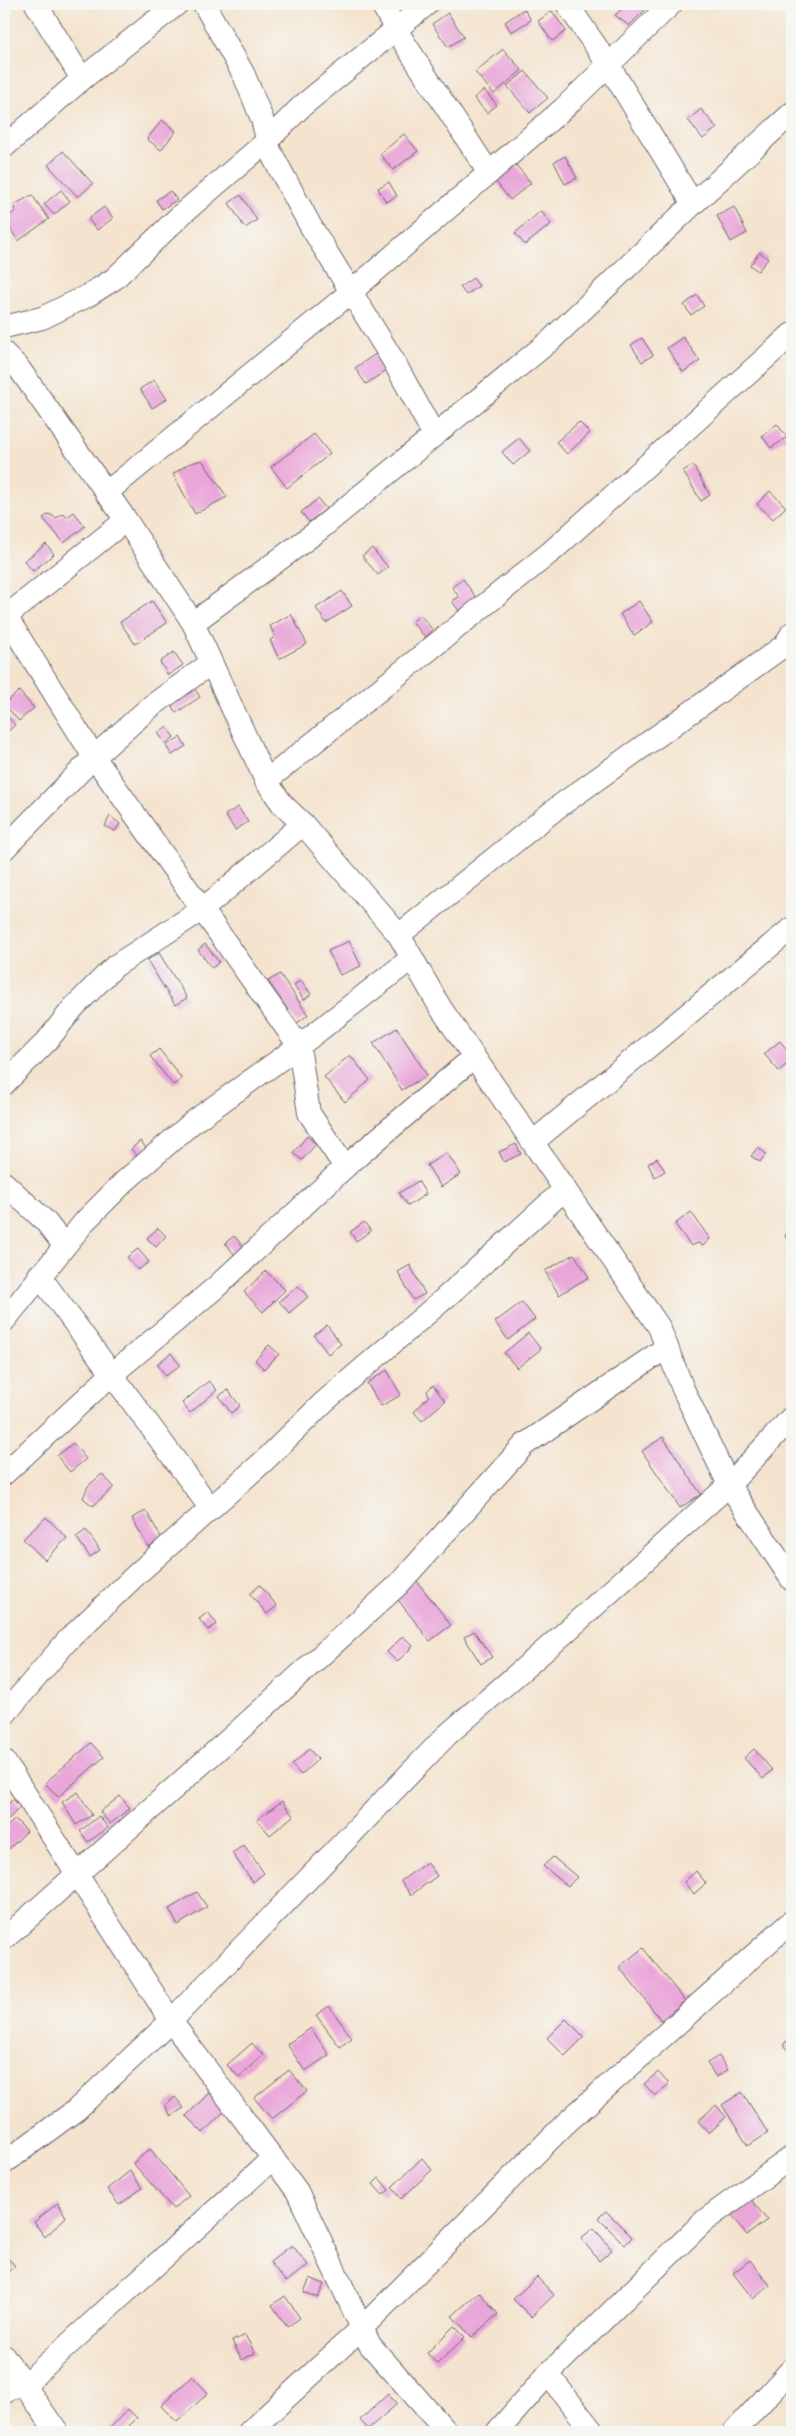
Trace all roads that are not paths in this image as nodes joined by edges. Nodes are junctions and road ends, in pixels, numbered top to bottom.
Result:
1 (36, 4) edge
2 (177, 4) edge
3 (204, 4) edge
4 (382, 4) edge
5 (427, 4) edge
6 (567, 4) edge
7 (671, 4) edge
8 (396, 30) junction
9 (608, 64) junction
10 (82, 79) junction
11 (792, 113) edge
12 (268, 140) junction
13 (4, 147) edge
14 (489, 173) junction
15 (692, 204) junction
16 (351, 292) junction
17 (4, 327) edge
18 (792, 334) edge
19 (4, 352) edge
20 (434, 435) junction
21 (106, 493) junction
22 (126, 520) junction
23 (5, 616) edge
24 (194, 623) junction
25 (792, 633) edge
26 (212, 664) junction
27 (94, 757) junction
28 (266, 781) junction
29 (303, 824) junction
30 (4, 849) edge
31 (203, 909) junction
32 (792, 928) edge
33 (399, 935) junction
34 (412, 958) junction
35 (299, 1046) junction
36 (474, 1057) junction
37 (4, 1084) edge
38 (533, 1142) junction
39 (345, 1167) junction
40 (4, 1184) edge
41 (565, 1189) junction
42 (64, 1245) junction
43 (39, 1275) junction
44 (4, 1321) edge
45 (667, 1347) junction
46 (111, 1376) junction
47 (792, 1417) edge
48 (4, 1474) edge
49 (729, 1485) junction
50 (210, 1509) junction
51 (792, 1580) edge
52 (4, 1715) edge
53 (4, 1761) edge
54 (77, 1874) junction
55 (792, 1921) edge
56 (4, 1939) edge
57 (171, 2021) junction
58 (792, 2157) edge
59 (273, 2158) junction
60 (4, 2163) edge
61 (362, 2328) junction
62 (4, 2356) edge
63 (792, 2369) edge
64 (548, 2374) junction
65 (25, 2384) junction
66 (4, 2393) edge
67 (57, 2432) edge
68 (249, 2432) edge
69 (447, 2432) edge
70 (497, 2432) edge
71 (593, 2432) edge
72 (734, 2432) edge

1 - 10 street
2 - 10 street
3 - 12 street
4 - 8 street
5 - 8 street
6 - 9 street
7 - 9 street
8 - 12 street
8 - 14 street
9 - 14 street
9 - 15 street
10 - 13 street
11 - 15 street
12 - 16 street
12 - 17 street
14 - 16 street
15 - 20 street
16 - 20 street
16 - 21 street
18 - 28 street
19 - 21 street
20 - 24 street
21 - 22 street
22 - 23 street
22 - 24 street
23 - 27 street
24 - 26 street
25 - 33 street
26 - 27 street
26 - 28 street
27 - 30 street
27 - 31 street
28 - 29 street
29 - 31 street
29 - 33 street
31 - 35 street
31 - 37 street
32 - 38 street
33 - 34 street
34 - 35 street
34 - 36 street
35 - 39 street
35 - 42 street
36 - 38 street
36 - 39 street
38 - 41 street
39 - 46 street
40 - 42 street
41 - 45 street
41 - 50 street
42 - 43 street
43 - 44 street
43 - 46 street
45 - 49 street
45 - 54 street
46 - 48 street
46 - 50 street
47 - 49 street
49 - 51 street
49 - 57 street
50 - 52 street
53 - 54 street
54 - 56 street
54 - 57 street
55 - 61 street
57 - 59 street
57 - 60 street
58 - 64 street
59 - 61 street
59 - 65 street
61 - 68 street
61 - 69 street
62 - 65 street
63 - 72 street
64 - 70 street
64 - 71 street
65 - 66 street
65 - 67 street

